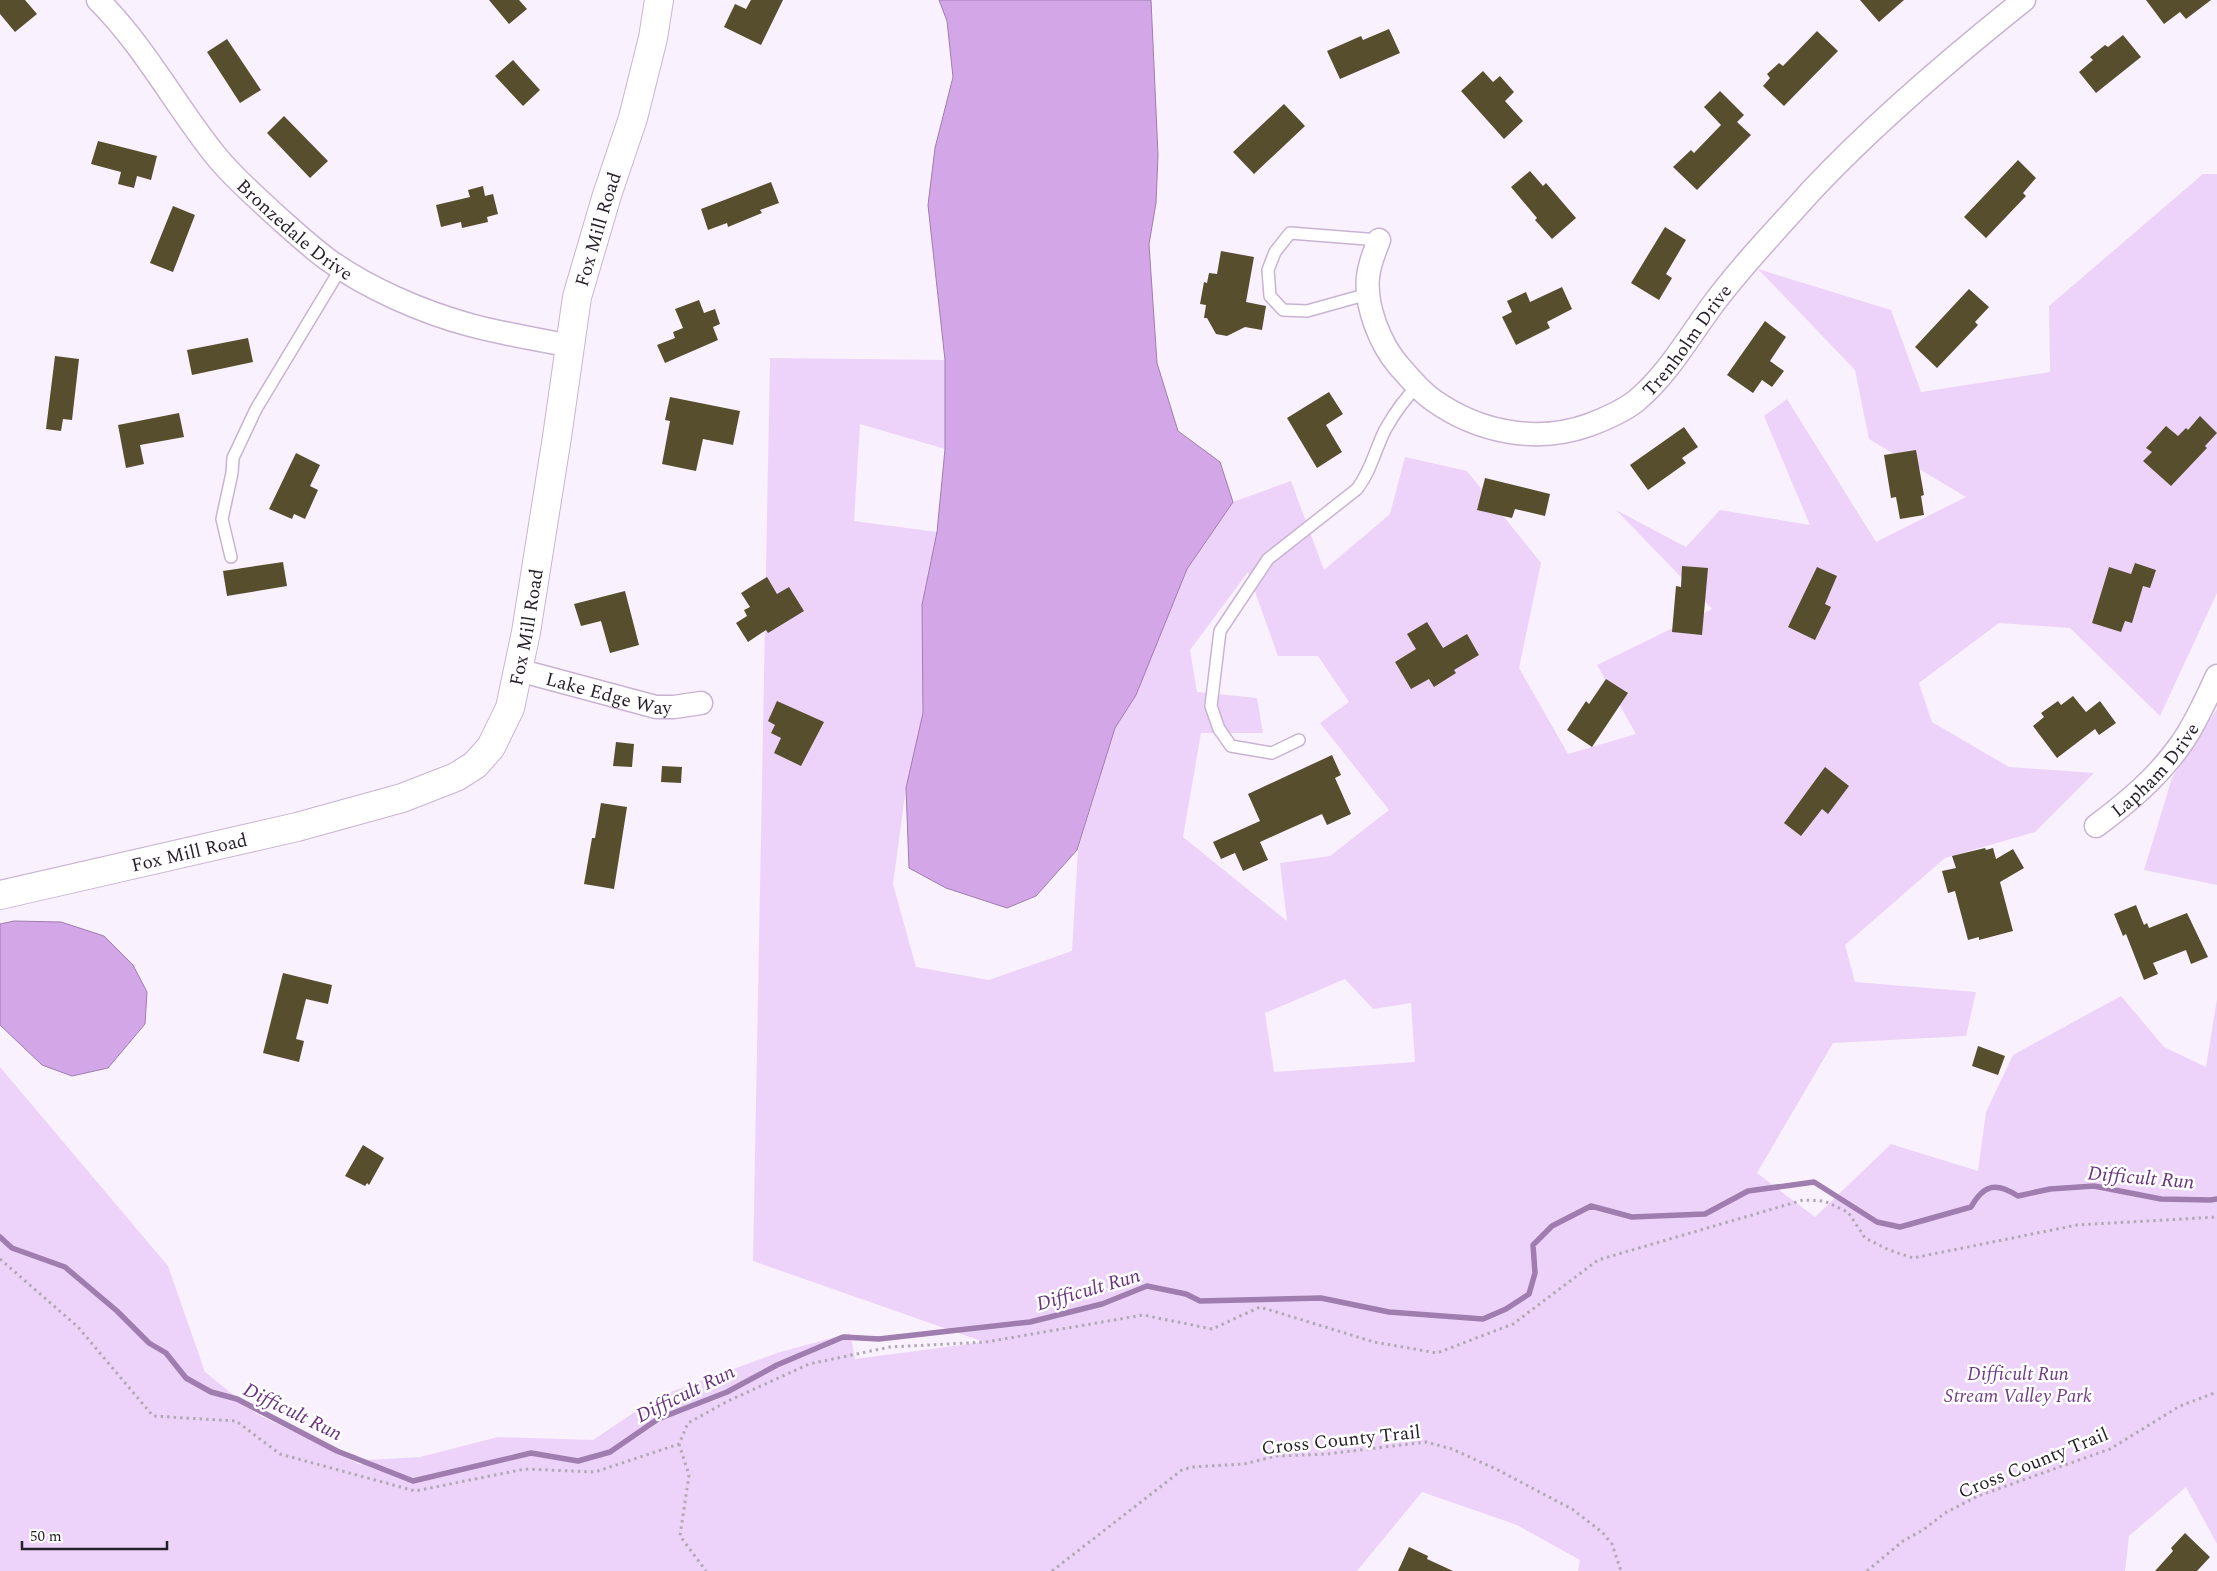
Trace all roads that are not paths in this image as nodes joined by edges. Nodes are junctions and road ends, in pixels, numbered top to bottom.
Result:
1 (98, 0) edge
2 (660, 0) edge
3 (2024, 0) edge
4 (1379, 240) joint
5 (341, 268) junction
6 (1368, 294) junction
7 (570, 346) junction
8 (1417, 387) junction
9 (231, 557) dead end
10 (518, 670) junction
11 (2217, 676) edge
12 (701, 703) dead end
13 (1299, 740) dead end
14 (2096, 826) dead end
15 (0, 895) edge

1 - 5 street, Bronzedale Drive
2 - 7 main road, Fox Mill Road
3 - 8 street, Trenholm Drive
4 - 6 street, Trenholm Drive
4 - 6 lane
5 - 7 street, Bronzedale Drive
5 - 9 lane
6 - 8 street, Trenholm Drive
7 - 10 main road, Fox Mill Road
8 - 13 lane
10 - 12 street, Lake Edge Way
10 - 15 main road, Fox Mill Road
11 - 14 street, Lapham Drive

